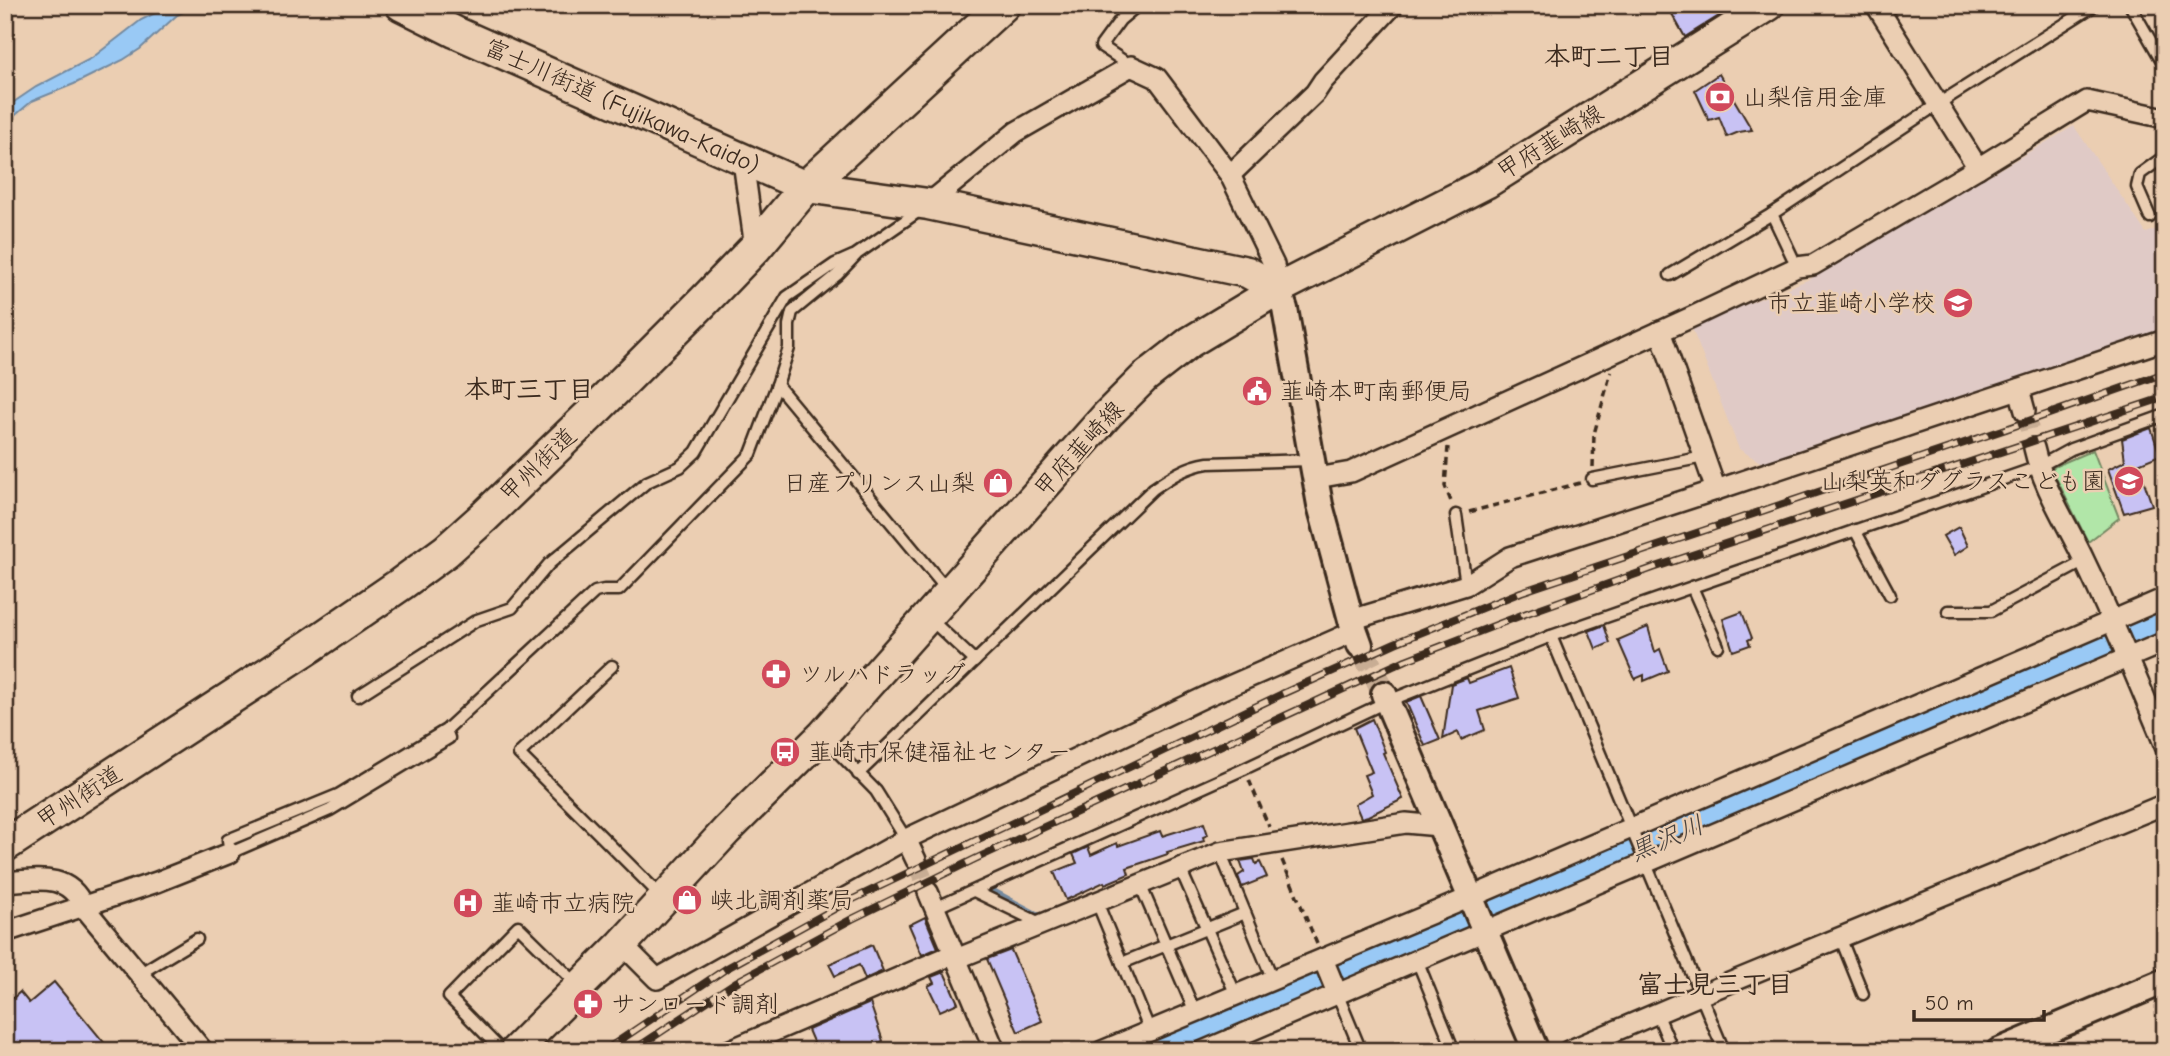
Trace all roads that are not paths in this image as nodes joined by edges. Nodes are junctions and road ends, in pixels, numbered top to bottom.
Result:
1 (401, 5) edge
2 (1003, 5) edge
3 (1138, 5) edge
4 (1393, 5) edge
5 (1769, 5) edge
6 (1876, 5) edge
7 (2095, 5) edge
8 (2130, 5) edge
9 (1131, 66) junction
10 (2165, 66) edge
11 (1938, 104) junction
12 (2165, 118) edge
13 (2165, 156) edge
14 (743, 160) junction
15 (1979, 168) junction
16 (1230, 175) junction
17 (806, 187) junction
18 (928, 204) junction
19 (1772, 214) junction
20 (2150, 217) dead end
21 (755, 248) junction
22 (857, 254) junction
23 (1797, 267) junction
24 (1670, 275) dead end
25 (1279, 289) junction
26 (1660, 331) junction
27 (2165, 340) edge
28 (777, 385) junction
29 (2019, 389) junction
30 (2025, 411) tunnel mouth
31 (2165, 415) edge
32 (1704, 457) junction
33 (2036, 458) junction
34 (1315, 469) junction
35 (1592, 479) road end
36 (1716, 490) junction
37 (1456, 515) road end
38 (1855, 530) junction
39 (2085, 561) junction
40 (1466, 584) junction
41 (1692, 587) junction
42 (950, 594) junction
43 (1890, 595) dead end
44 (2165, 598) edge
45 (1948, 611) dead end
46 (929, 618) junction
47 (2111, 620) junction
48 (1355, 632) junction
49 (1551, 636) junction
50 (2165, 642) edge
51 (1718, 646) dead end
52 (2128, 657) junction
53 (975, 661) junction
54 (612, 666) dead end
55 (358, 696) dead end
56 (1385, 698) junction
57 (822, 736) junction
58 (2165, 746) edge
59 (858, 774) junction
60 (2165, 804) edge
61 (1439, 826) junction
62 (1630, 828) junction
63 (906, 839) junction
64 (5, 845) edge
65 (1220, 852) junction
66 (230, 853) joint
67 (916, 860) tunnel mouth
68 (1645, 863) junction
69 (1180, 868) junction
70 (5, 882) edge
71 (1140, 884) junction
72 (974, 891) junction
73 (1470, 897) junction
74 (664, 899) junction
75 (932, 900) joint
76 (1097, 902) junction
77 (83, 906) junction
78 (1245, 912) junction
79 (1042, 924) junction
80 (1206, 928) junction
81 (1485, 931) junction
82 (5, 932) edge
83 (1840, 937) junction
84 (197, 939) dead end
85 (622, 944) junction
86 (1166, 944) junction
87 (955, 956) junction
88 (1323, 959) junction
89 (1417, 960) junction
90 (1122, 963) junction
91 (139, 974) junction
92 (1273, 979) junction
93 (2165, 981) edge
94 (580, 986) junction
95 (1337, 993) junction
96 (1863, 994) dead end
97 (1236, 995) junction
98 (1700, 995) junction
99 (1195, 1012) junction
100 (1657, 1013) junction
101 (1150, 1031) junction
102 (203, 1051) edge
103 (502, 1051) edge
104 (515, 1051) edge
105 (728, 1051) edge
106 (995, 1051) edge
107 (1102, 1051) edge
108 (1203, 1051) edge
109 (1361, 1051) edge
110 (1454, 1051) edge
111 (1536, 1051) edge
112 (1569, 1051) edge
113 (1673, 1051) edge
114 (1724, 1051) edge
115 (1999, 1051) edge

1 - 14 main road, 富士川街道 (Fujikawa-Kaido)
2 - 17 highway, 甲州街道
3 - 9 lane
4 - 16 street
5 - 25 main road, 甲府韮崎線
6 - 11 street
7 - 11 lane
8 - 10 lane
9 - 16 street
9 - 18 street
11 - 15 street
11 - 19 lane
12 - 15 street
13 - 20 lane
14 - 17 main road, 富士川街道 (Fujikawa-Kaido)
14 - 21 street
15 - 23 street
16 - 25 street
17 - 18 main road, 富士川街道 (Fujikawa-Kaido)
17 - 21 highway, 甲州街道
18 - 22 lane
18 - 25 main road, 富士川街道 (Fujikawa-Kaido)
19 - 23 lane
19 - 24 lane
21 - 64 highway, 甲州街道
22 - 28 lane
22 - 55 lane
23 - 26 street
25 - 34 street
25 - 42 main road, 甲府韮崎線
26 - 32 street
26 - 34 street
27 - 29 street
28 - 42 lane
28 - 66 lane
29 - 30 street
29 - 36 street
31 - 33 lane
32 - 35 lane
32 - 36 street
33 - 38 lane
33 - 39 street
34 - 48 street
34 - 53 lane
36 - 40 street
37 - 40 lane
38 - 41 lane
38 - 43 lane
39 - 45 lane
39 - 47 street
40 - 48 street
41 - 49 lane
41 - 51 lane
42 - 46 main road, 甲府韮崎線
44 - 47 street
46 - 53 lane
46 - 57 main road, 甲府韮崎線
47 - 52 street
47 - 62 street
48 - 63 street
49 - 56 lane
49 - 62 lane
50 - 52 street
52 - 58 street
52 - 68 street
53 - 59 lane
54 - 74 lane
56 - 61 street
56 - 72 lane
57 - 59 lane
57 - 74 main road, 甲府韮崎線
59 - 63 lane
60 - 83 street
61 - 65 street
61 - 73 street
62 - 68 lane
62 - 73 street
63 - 67 street
63 - 85 street
65 - 69 street
65 - 78 lane
66 - 77 street
68 - 81 street
68 - 98 lane
69 - 71 street
69 - 80 lane
70 - 77 street
71 - 76 street
71 - 86 lane
72 - 75 lane
72 - 79 lane
73 - 81 street
73 - 88 street
74 - 85 main road, 甲府韮崎線
75 - 87 street
76 - 79 street
76 - 90 lane
77 - 82 street
77 - 91 street
78 - 80 lane
78 - 92 lane
79 - 87 street
80 - 86 lane
80 - 97 lane
81 - 89 street
81 - 111 street
83 - 96 lane
83 - 98 street
84 - 91 lane
85 - 94 main road, 甲府韮崎線
86 - 90 lane
86 - 99 lane
87 - 105 street
87 - 106 street
88 - 92 street
88 - 95 street
89 - 95 street
89 - 110 lane
90 - 101 lane
91 - 102 street
92 - 97 street
93 - 115 street
94 - 103 lane
94 - 104 main road, 甲府韮崎線
95 - 108 street
95 - 109 lane
97 - 99 street
98 - 100 street
98 - 114 lane
99 - 101 street
100 - 112 street
100 - 113 lane
101 - 107 street

